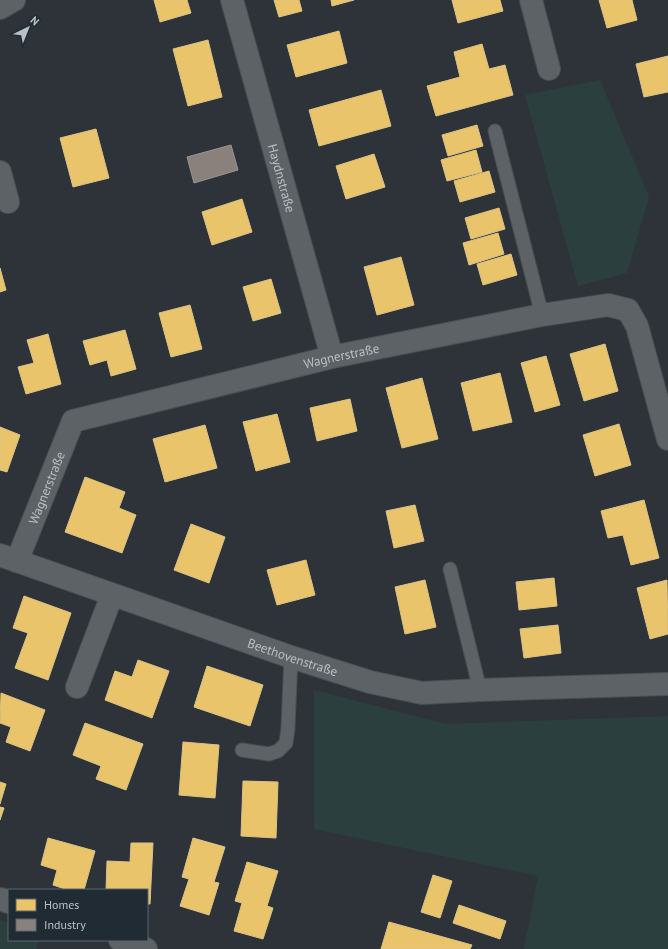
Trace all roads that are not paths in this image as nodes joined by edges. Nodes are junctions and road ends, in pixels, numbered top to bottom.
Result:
1 (14, 0) edge
2 (232, 0) edge
3 (531, 0) edge
4 (0, 8) edge
5 (549, 69) dead end
6 (495, 131) dead end
7 (0, 172) edge
8 (8, 202) dead end
9 (542, 315) junction
10 (332, 357) junction
11 (668, 438) edge
12 (9, 558) edge
13 (450, 569) dead end
14 (112, 595) junction
15 (291, 657) junction
16 (668, 684) edge
17 (77, 687) dead end
18 (480, 690) junction
19 (242, 750) dead end
20 (123, 941) edge
21 (146, 949) edge

1 - 4 street
2 - 10 street, Haydnstraße
3 - 5 street
6 - 9 lane
7 - 8 street
9 - 10 street, Wagnerstraße
9 - 11 street, Wagnerstraße
10 - 12 street, Wagnerstraße
12 - 14 street, Beethovenstraße
13 - 18 lane
14 - 15 street, Beethovenstraße
14 - 17 street
15 - 18 street, Beethovenstraße
15 - 19 lane
16 - 18 street, Beethovenstraße
20 - 21 street

